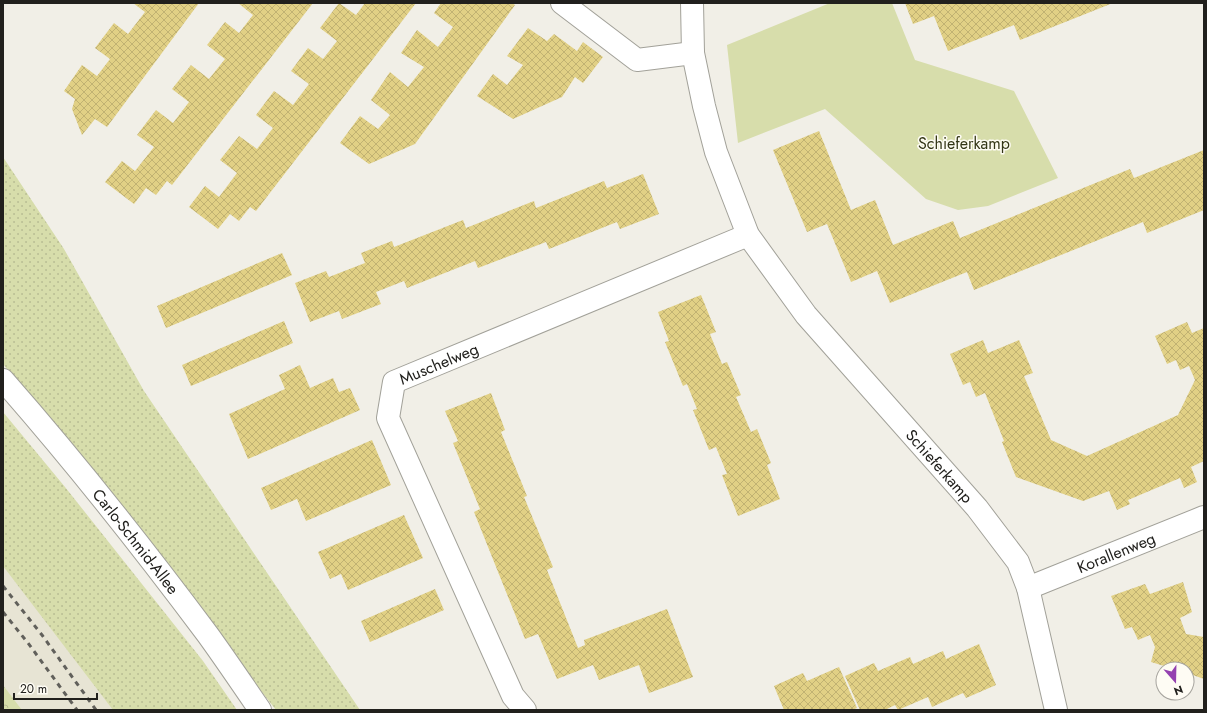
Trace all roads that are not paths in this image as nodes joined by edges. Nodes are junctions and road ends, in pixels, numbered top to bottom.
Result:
1 (562, 3) edge
2 (692, 3) edge
3 (693, 52) junction
4 (748, 235) junction
5 (3, 380) edge
6 (1204, 517) edge
7 (1028, 588) junction
8 (260, 710) edge
9 (525, 710) edge
10 (1056, 710) edge

1 - 3 street
2 - 3 street, Schieferkamp
3 - 4 street, Schieferkamp
4 - 7 street, Schieferkamp
4 - 9 street, Muschelweg
5 - 8 street, Carlo-Schmid-Allee
6 - 7 street, Korallenweg
7 - 10 street, Schieferkamp

